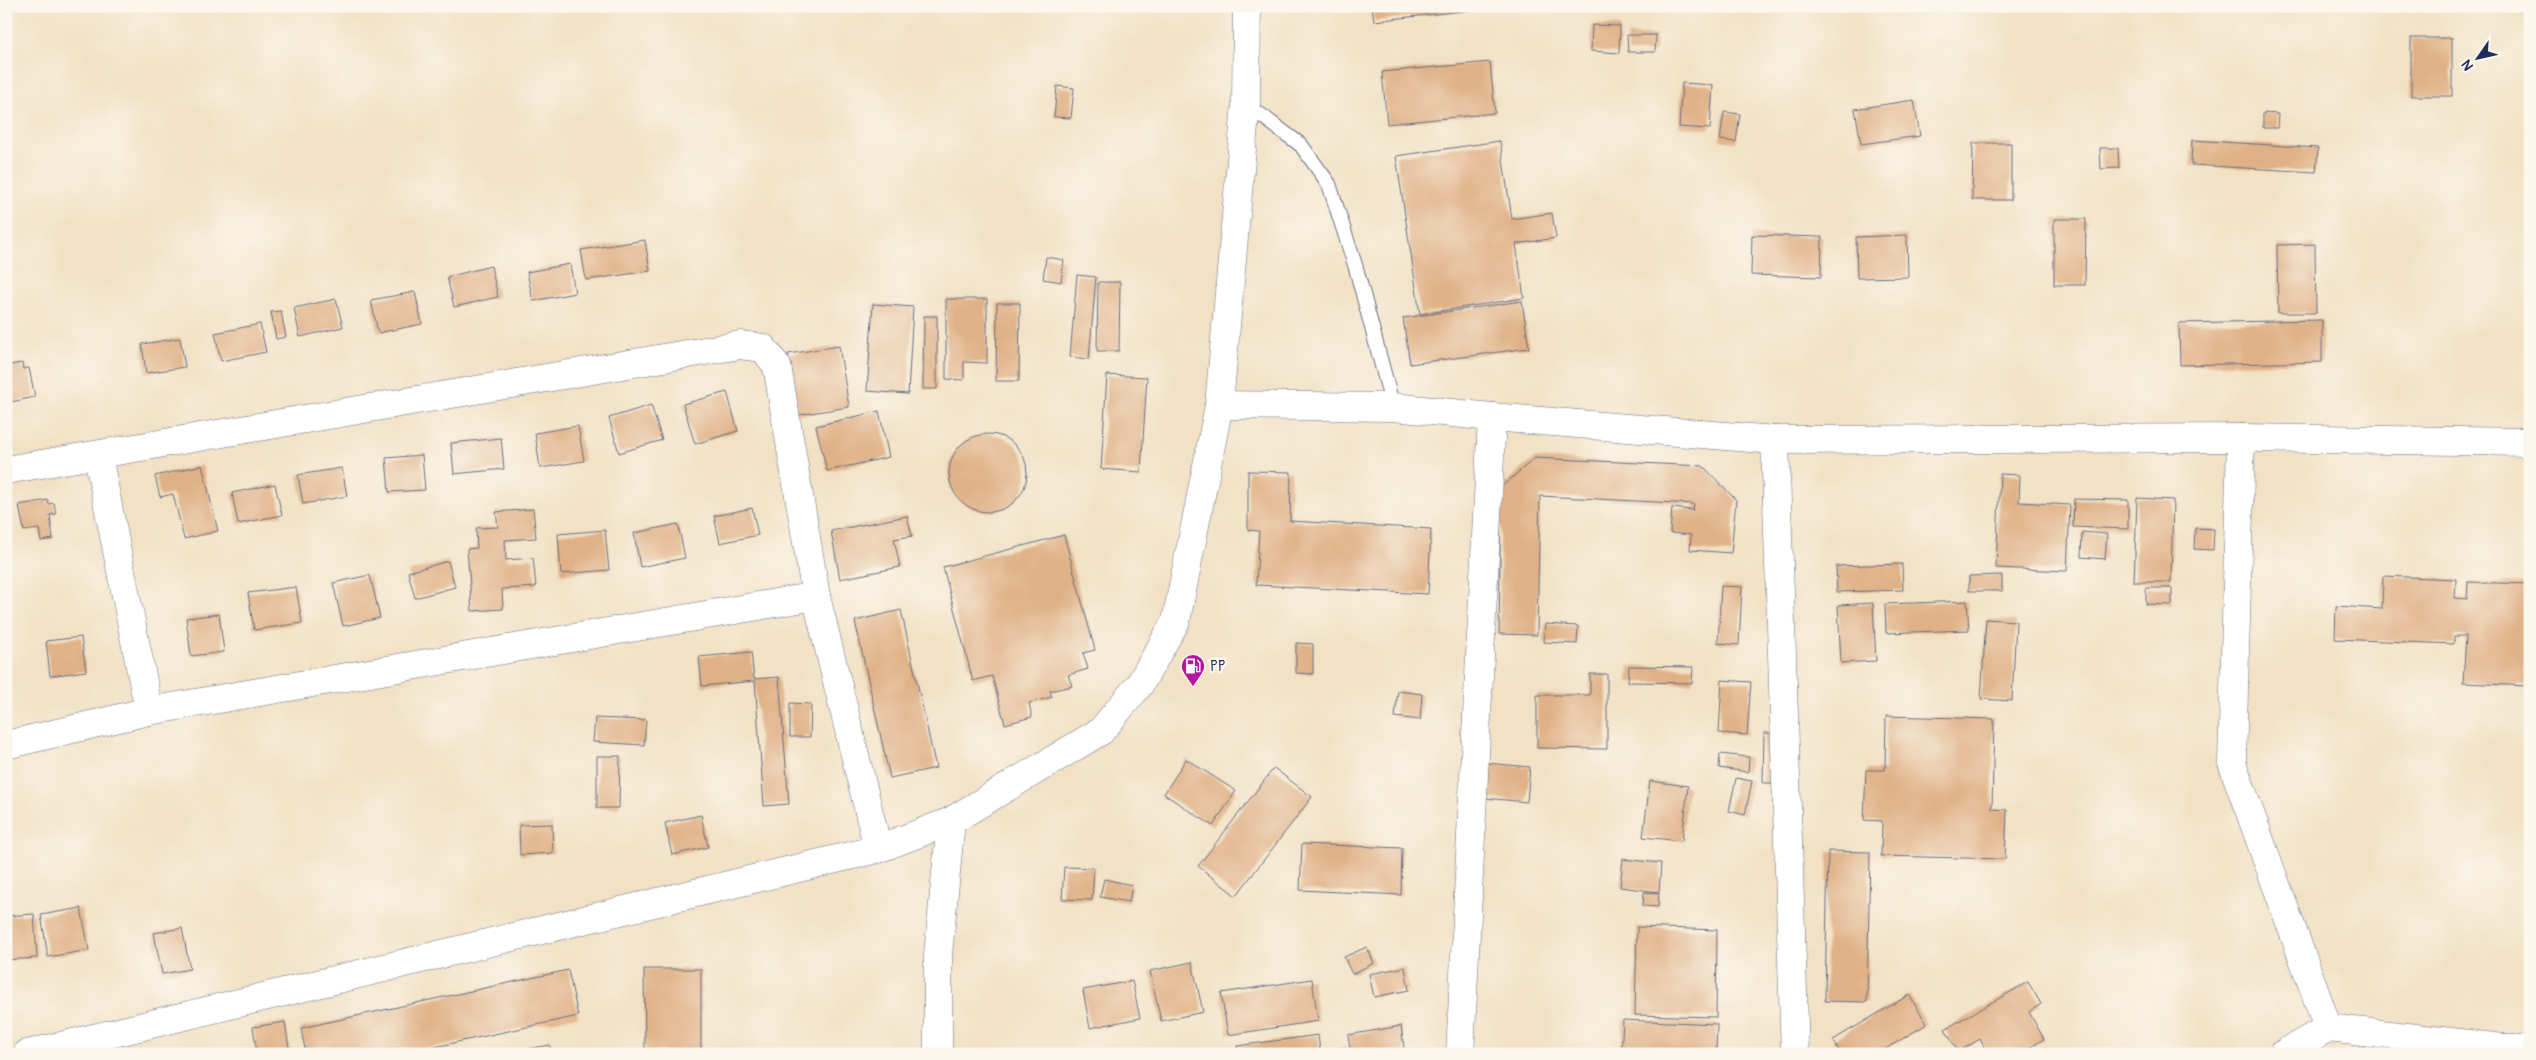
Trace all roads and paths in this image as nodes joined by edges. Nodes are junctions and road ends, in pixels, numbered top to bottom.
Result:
1 (1247, 6) edge
2 (1246, 104) junction
3 (1219, 405) junction
4 (1393, 407) junction
5 (1492, 417) junction
6 (2241, 438) junction
7 (1774, 440) junction
8 (2530, 442) edge
9 (98, 456) junction
10 (6, 470) edge
11 (816, 596) junction
12 (149, 710) junction
13 (6, 744) edge
14 (950, 821) junction
15 (878, 848) junction
16 (2328, 1028) junction
17 (2530, 1051) edge
18 (28, 1054) edge
19 (938, 1054) edge
20 (1460, 1054) edge
21 (1795, 1054) edge
22 (2283, 1054) edge

1 - 2 street
2 - 3 street
2 - 4 lane
3 - 4 street
3 - 14 street
4 - 5 street
5 - 7 street
5 - 20 street
6 - 7 street
6 - 8 street
6 - 16 street
7 - 21 street
9 - 10 street
9 - 11 street
9 - 12 street
11 - 12 street
11 - 15 street
12 - 13 street
14 - 15 street
14 - 19 street
15 - 18 street
16 - 17 street
16 - 22 street

